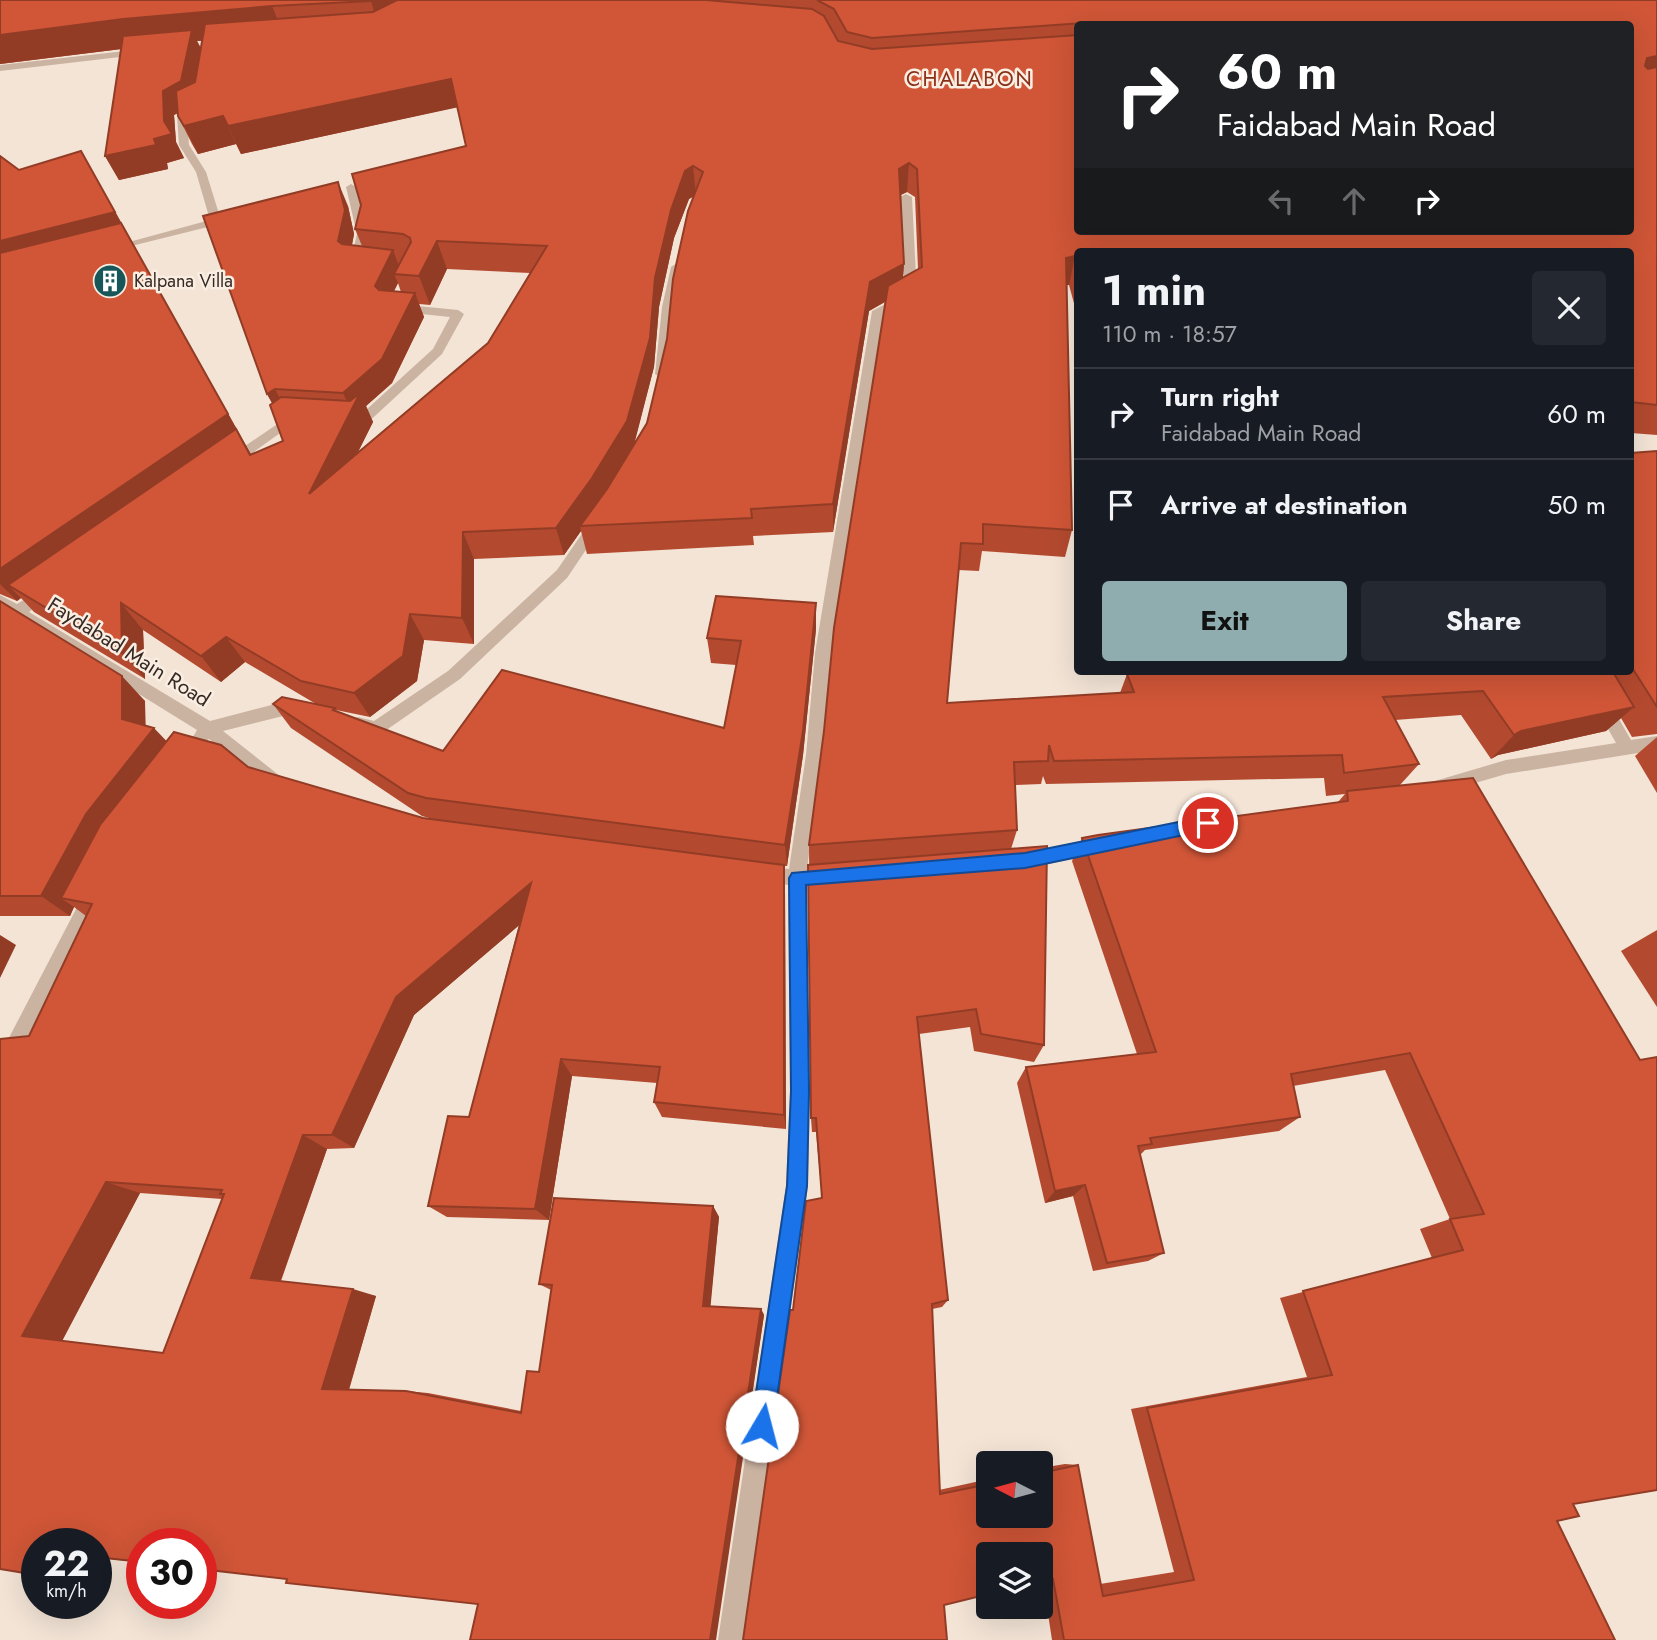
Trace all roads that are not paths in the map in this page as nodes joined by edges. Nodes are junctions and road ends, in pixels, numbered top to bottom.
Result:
1 (148, 52) edge
2 (0, 68) edge
3 (202, 96) edge
4 (352, 187) edge
5 (906, 197) dead end
6 (239, 216) edge
7 (216, 222) junction
8 (680, 253) edge
9 (98, 254) edge
10 (379, 265) edge
11 (398, 298) edge
12 (657, 390) edge
13 (305, 419) edge
14 (332, 422) edge
15 (213, 474) edge
16 (606, 510) edge
17 (54, 587) edge
18 (0, 601) edge
19 (19, 611) junction
20 (1586, 675) edge
21 (313, 714) edge
22 (338, 719) edge
23 (208, 728) junction
24 (1657, 743) edge
25 (1626, 747) junction
26 (192, 748) edge
27 (302, 792) edge
28 (1423, 792) edge
29 (1117, 842) edge
30 (1012, 862) edge
31 (742, 871) edge
32 (851, 874) edge
33 (797, 878) junction
34 (101, 879) edge
35 (0, 1076) edge
36 (731, 1640) edge

1 - 2 street
3 - 7 street
4 - 10 street
5 - 33 street
6 - 7 street
7 - 9 street
8 - 12 street
11 - 14 street
13 - 15 street
16 - 22 street
17 - 19 street
18 - 19 street, Faydabad Main Road
19 - 23 street, Faydabad Main Road
20 - 25 street
21 - 23 street
23 - 26 street, Faydabad Main Road
23 - 27 street
24 - 25 street
25 - 28 street
29 - 30 street
31 - 33 street
32 - 33 street
33 - 36 street
34 - 35 street

